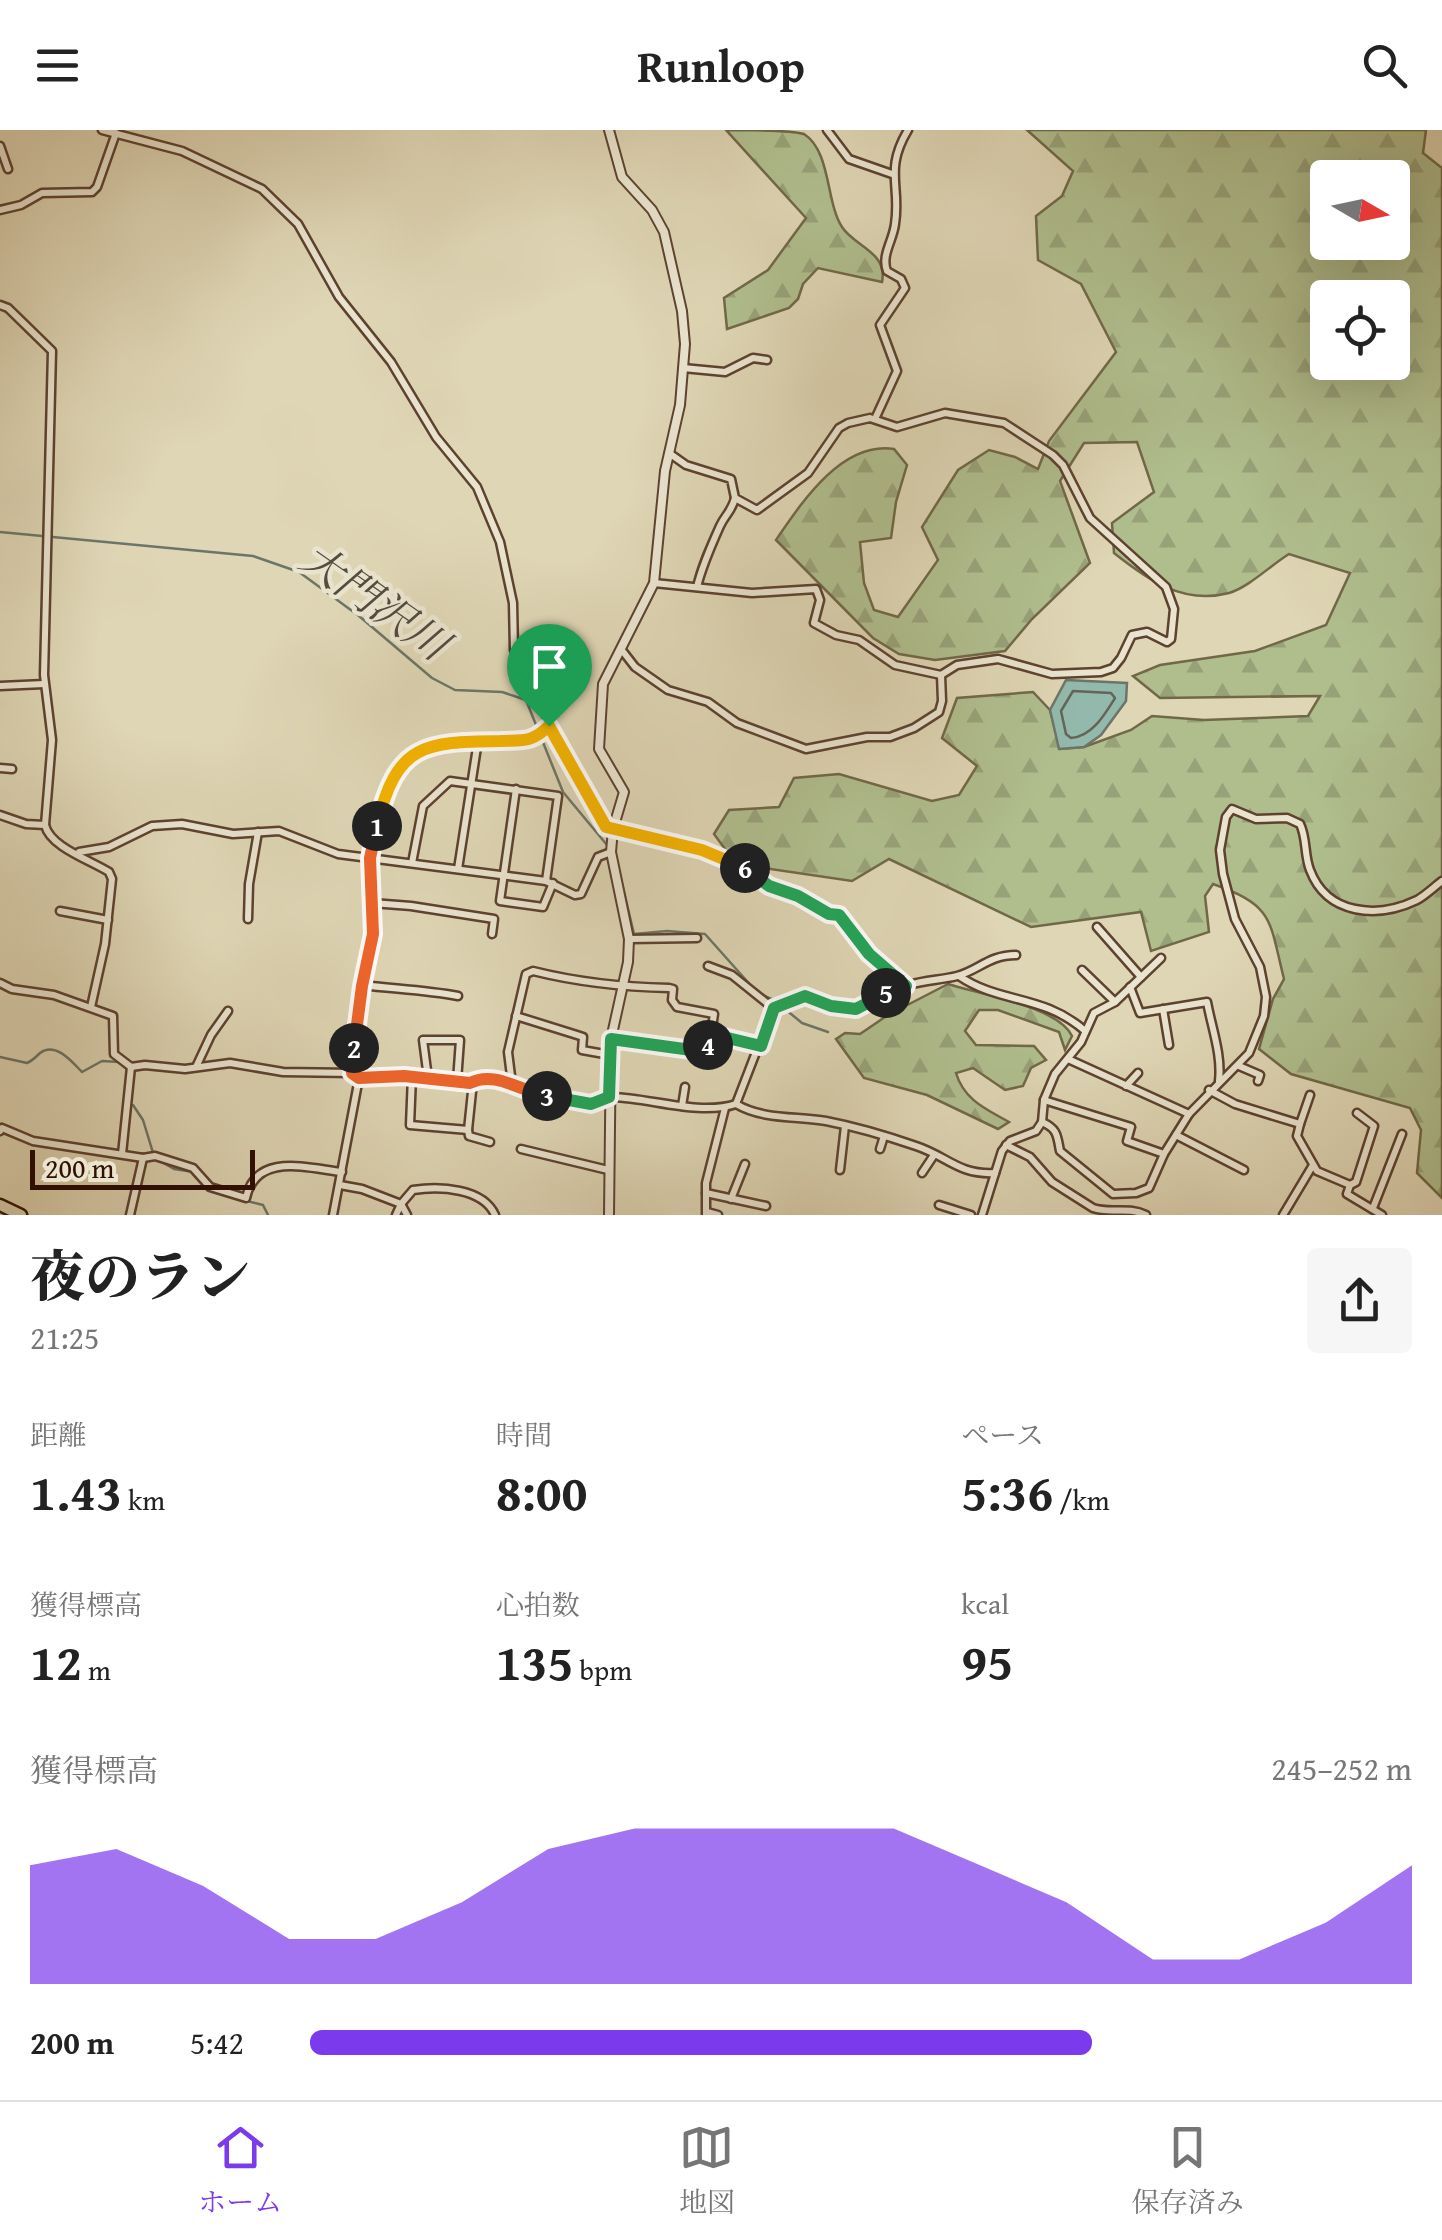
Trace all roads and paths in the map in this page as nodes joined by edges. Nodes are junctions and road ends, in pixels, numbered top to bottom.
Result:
1 (102, 130) edge
2 (610, 130) edge
3 (827, 130) edge
4 (908, 130) edge
5 (116, 133) junction
6 (132, 133) edge
7 (0, 146) edge
8 (8, 169) dead end
9 (892, 174) junction
10 (0, 210) edge
11 (0, 306) edge
12 (767, 360) dead end
13 (683, 368) junction
14 (875, 419) junction
15 (668, 453) junction
16 (735, 498) junction
17 (654, 583) junction
18 (697, 587) junction
19 (621, 649) junction
20 (941, 674) junction
21 (44, 684) junction
22 (0, 686) edge
23 (546, 728) junction
24 (478, 741) junction
25 (0, 768) edge
26 (12, 769) dead end
27 (472, 782) junction
28 (516, 789) junction
29 (0, 814) edge
30 (45, 826) junction
31 (613, 829) junction
32 (258, 832) junction
33 (611, 852) junction
34 (77, 853) junction
35 (370, 858) junction
36 (412, 863) junction
37 (458, 869) junction
38 (502, 875) junction
39 (550, 882) junction
40 (1442, 882) edge
41 (372, 903) junction
42 (60, 911) dead end
43 (248, 919) dead end
44 (108, 920) junction
45 (1097, 927) dead end
46 (492, 934) dead end
47 (696, 938) dead end
48 (628, 939) junction
49 (1016, 955) dead end
50 (1161, 958) dead end
51 (708, 966) dead end
52 (1082, 970) dead end
53 (959, 976) junction
54 (1141, 976) junction
55 (0, 983) edge
56 (622, 985) junction
57 (362, 986) junction
58 (906, 986) junction
59 (1130, 988) junction
60 (458, 996) dead end
61 (1115, 1002) junction
62 (92, 1007) junction
63 (774, 1008) junction
64 (1163, 1009) junction
65 (228, 1011) dead end
66 (516, 1016) junction
67 (1084, 1030) junction
68 (711, 1034) junction
69 (611, 1039) junction
70 (1169, 1045) dead end
71 (761, 1046) junction
72 (610, 1055) junction
73 (1068, 1060) junction
74 (1238, 1066) junction
75 (130, 1067) junction
76 (195, 1068) junction
77 (1138, 1073) dead end
78 (356, 1076) junction
79 (412, 1076) junction
80 (428, 1078) junction
81 (474, 1081) junction
82 (1219, 1081) junction
83 (1258, 1081) dead end
84 (457, 1082) junction
85 (512, 1085) junction
86 (685, 1086) dead end
87 (1126, 1086) junction
88 (1210, 1090) junction
89 (1310, 1095) dead end
90 (609, 1097) junction
91 (1044, 1100) junction
92 (736, 1104) junction
93 (682, 1106) junction
94 (724, 1108) junction
95 (1358, 1113) dead end
96 (1189, 1114) junction
97 (1042, 1122) junction
98 (1300, 1124) junction
99 (845, 1126) junction
100 (468, 1130) junction
101 (0, 1131) edge
102 (1402, 1134) dead end
103 (1176, 1135) junction
104 (884, 1136) junction
105 (490, 1142) dead end
106 (1006, 1145) junction
107 (521, 1149) dead end
108 (880, 1150) dead end
109 (122, 1154) junction
110 (934, 1154) junction
111 (1164, 1154) junction
112 (143, 1158) junction
113 (745, 1164) dead end
114 (1313, 1164) junction
115 (608, 1170) junction
116 (840, 1170) dead end
117 (1244, 1170) dead end
118 (342, 1172) junction
119 (922, 1173) dead end
120 (994, 1173) junction
121 (1350, 1185) junction
122 (340, 1186) junction
123 (706, 1193) junction
124 (1114, 1194) junction
125 (732, 1198) junction
126 (401, 1204) junction
127 (0, 1205) edge
128 (939, 1205) dead end
129 (766, 1206) dead end
130 (1373, 1208) junction
131 (1111, 1209) junction
132 (707, 1214) edge
133 (21, 1215) edge
134 (130, 1215) edge
135 (333, 1215) edge
136 (396, 1215) edge
137 (407, 1215) edge
138 (494, 1215) edge
139 (609, 1215) edge
140 (718, 1215) edge
141 (970, 1215) edge
142 (982, 1215) edge
143 (1146, 1215) edge
144 (1283, 1215) edge
145 (1382, 1215) edge

1 - 5 street
2 - 13 street
3 - 9 street
4 - 9 street
5 - 6 street
5 - 10 street
6 - 23 street
7 - 8 street
9 - 14 street
11 - 21 street
12 - 13 street
13 - 15 street
14 - 16 street
14 - 20 street
15 - 16 street
15 - 17 street
16 - 18 street
17 - 18 street
17 - 19 street
18 - 20 street
19 - 20 street
19 - 31 street
21 - 22 street
21 - 30 street
23 - 24 street
23 - 31 street
24 - 27 street
24 - 35 street
25 - 26 street
27 - 28 street
27 - 36 street
27 - 37 street
28 - 38 street
28 - 39 street
29 - 30 street
30 - 34 street
31 - 33 street
31 - 58 street
32 - 34 street
32 - 35 street
32 - 43 street
33 - 39 street
33 - 48 street
34 - 44 street
35 - 36 street
35 - 41 street
36 - 37 street
37 - 38 street
38 - 39 street
38 - 39 street
40 - 74 street
41 - 46 street
41 - 57 street
42 - 44 street
44 - 62 street
45 - 54 street
47 - 48 street
48 - 56 street
49 - 53 street
50 - 54 street
51 - 63 street
52 - 61 street
53 - 58 street
53 - 67 street
54 - 59 street
55 - 62 street
56 - 66 street
56 - 68 street
56 - 69 street
57 - 60 street
57 - 78 street
58 - 63 street
59 - 61 street
59 - 64 street
61 - 67 street
62 - 75 street
63 - 71 street
64 - 70 street
64 - 82 street
65 - 76 street
66 - 72 street
66 - 85 street
67 - 73 street
68 - 69 street
68 - 71 street
69 - 72 street
71 - 92 street
72 - 90 street
73 - 87 street
73 - 91 street
74 - 82 street
74 - 83 street
75 - 76 street
75 - 109 street
76 - 78 street
77 - 87 street
78 - 79 street
78 - 118 street
79 - 80 street
79 - 100 street
80 - 84 street
80 - 84 street
81 - 84 street
81 - 85 street
81 - 100 street
82 - 88 street
85 - 90 street
86 - 93 street
87 - 96 street
88 - 96 street
88 - 98 street
89 - 98 street
90 - 93 street
90 - 115 street
91 - 97 street
91 - 111 street
92 - 94 street
92 - 99 street
93 - 94 street
94 - 123 street
95 - 121 street
96 - 103 street
97 - 106 street
97 - 124 street
98 - 114 street
99 - 104 street
99 - 116 street
100 - 105 street
101 - 109 street
102 - 130 street
103 - 111 street
103 - 117 street
104 - 108 street
104 - 110 street
106 - 120 street
106 - 131 street
107 - 115 street
109 - 112 street
110 - 119 street
110 - 120 street
111 - 124 street
112 - 118 street
112 - 134 street
113 - 125 street
114 - 121 street
114 - 144 street
115 - 139 street
118 - 122 street
120 - 142 street
121 - 130 street
122 - 126 street
122 - 135 street
123 - 125 street
123 - 132 street
124 - 131 street
125 - 129 street
126 - 136 street
126 - 137 street
126 - 138 street
127 - 133 highway
128 - 141 street
130 - 145 street
131 - 143 street
132 - 140 street

